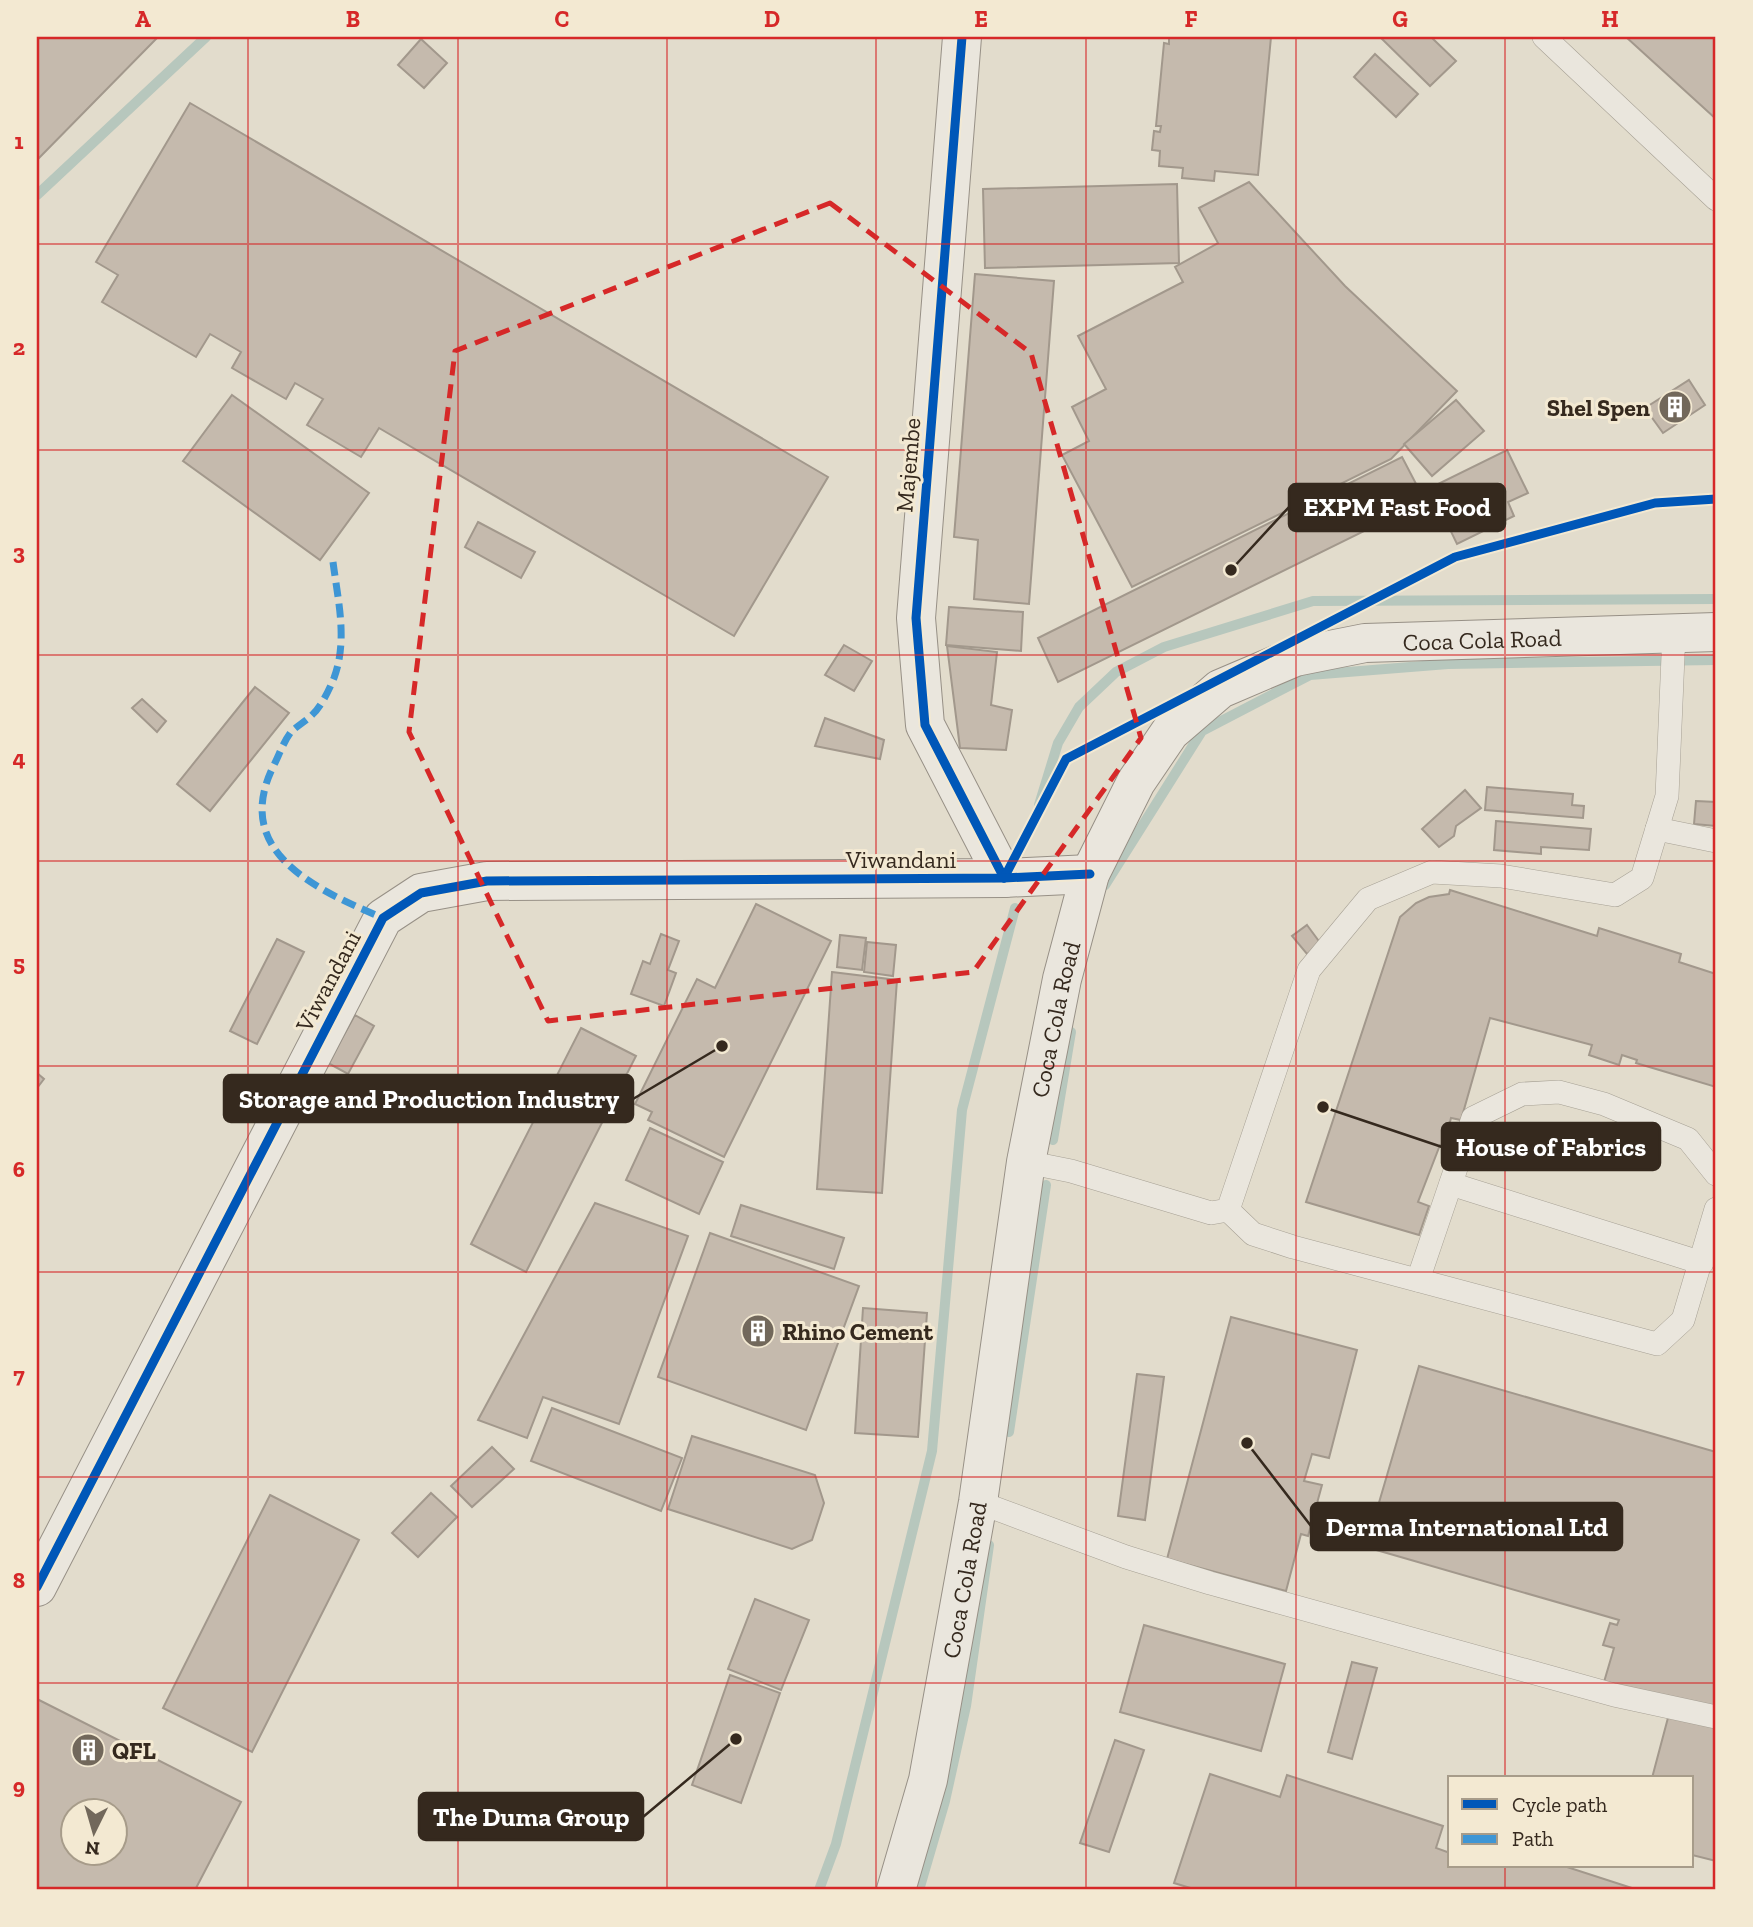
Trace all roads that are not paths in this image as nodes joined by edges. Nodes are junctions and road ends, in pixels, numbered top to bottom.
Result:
1 (962, 37) edge
2 (1544, 37) edge
3 (1716, 199) edge
4 (1716, 632) edge
5 (1674, 633) junction
6 (1657, 829) junction
7 (1716, 841) edge
8 (1090, 874) junction
9 (1004, 878) junction
10 (1026, 1162) junction
11 (1716, 1174) edge
12 (1451, 1184) junction
13 (1716, 1209) edge
14 (1228, 1210) junction
15 (1702, 1263) junction
16 (1418, 1280) junction
17 (978, 1502) junction
18 (37, 1587) edge
19 (1716, 1717) edge
20 (896, 1890) edge

1 - 9 street, Majembe
2 - 3 lane
4 - 5 street, Coca Cola Road
5 - 6 lane
5 - 8 street, Coca Cola Road
6 - 7 lane
6 - 14 lane
8 - 9 street, Viwandani
8 - 10 street, Coca Cola Road
9 - 18 street, Viwandani
10 - 14 lane
10 - 17 street, Coca Cola Road
11 - 12 lane
12 - 15 lane
12 - 16 lane
13 - 15 lane
14 - 16 lane
15 - 16 lane
17 - 19 lane
17 - 20 street, Coca Cola Road

